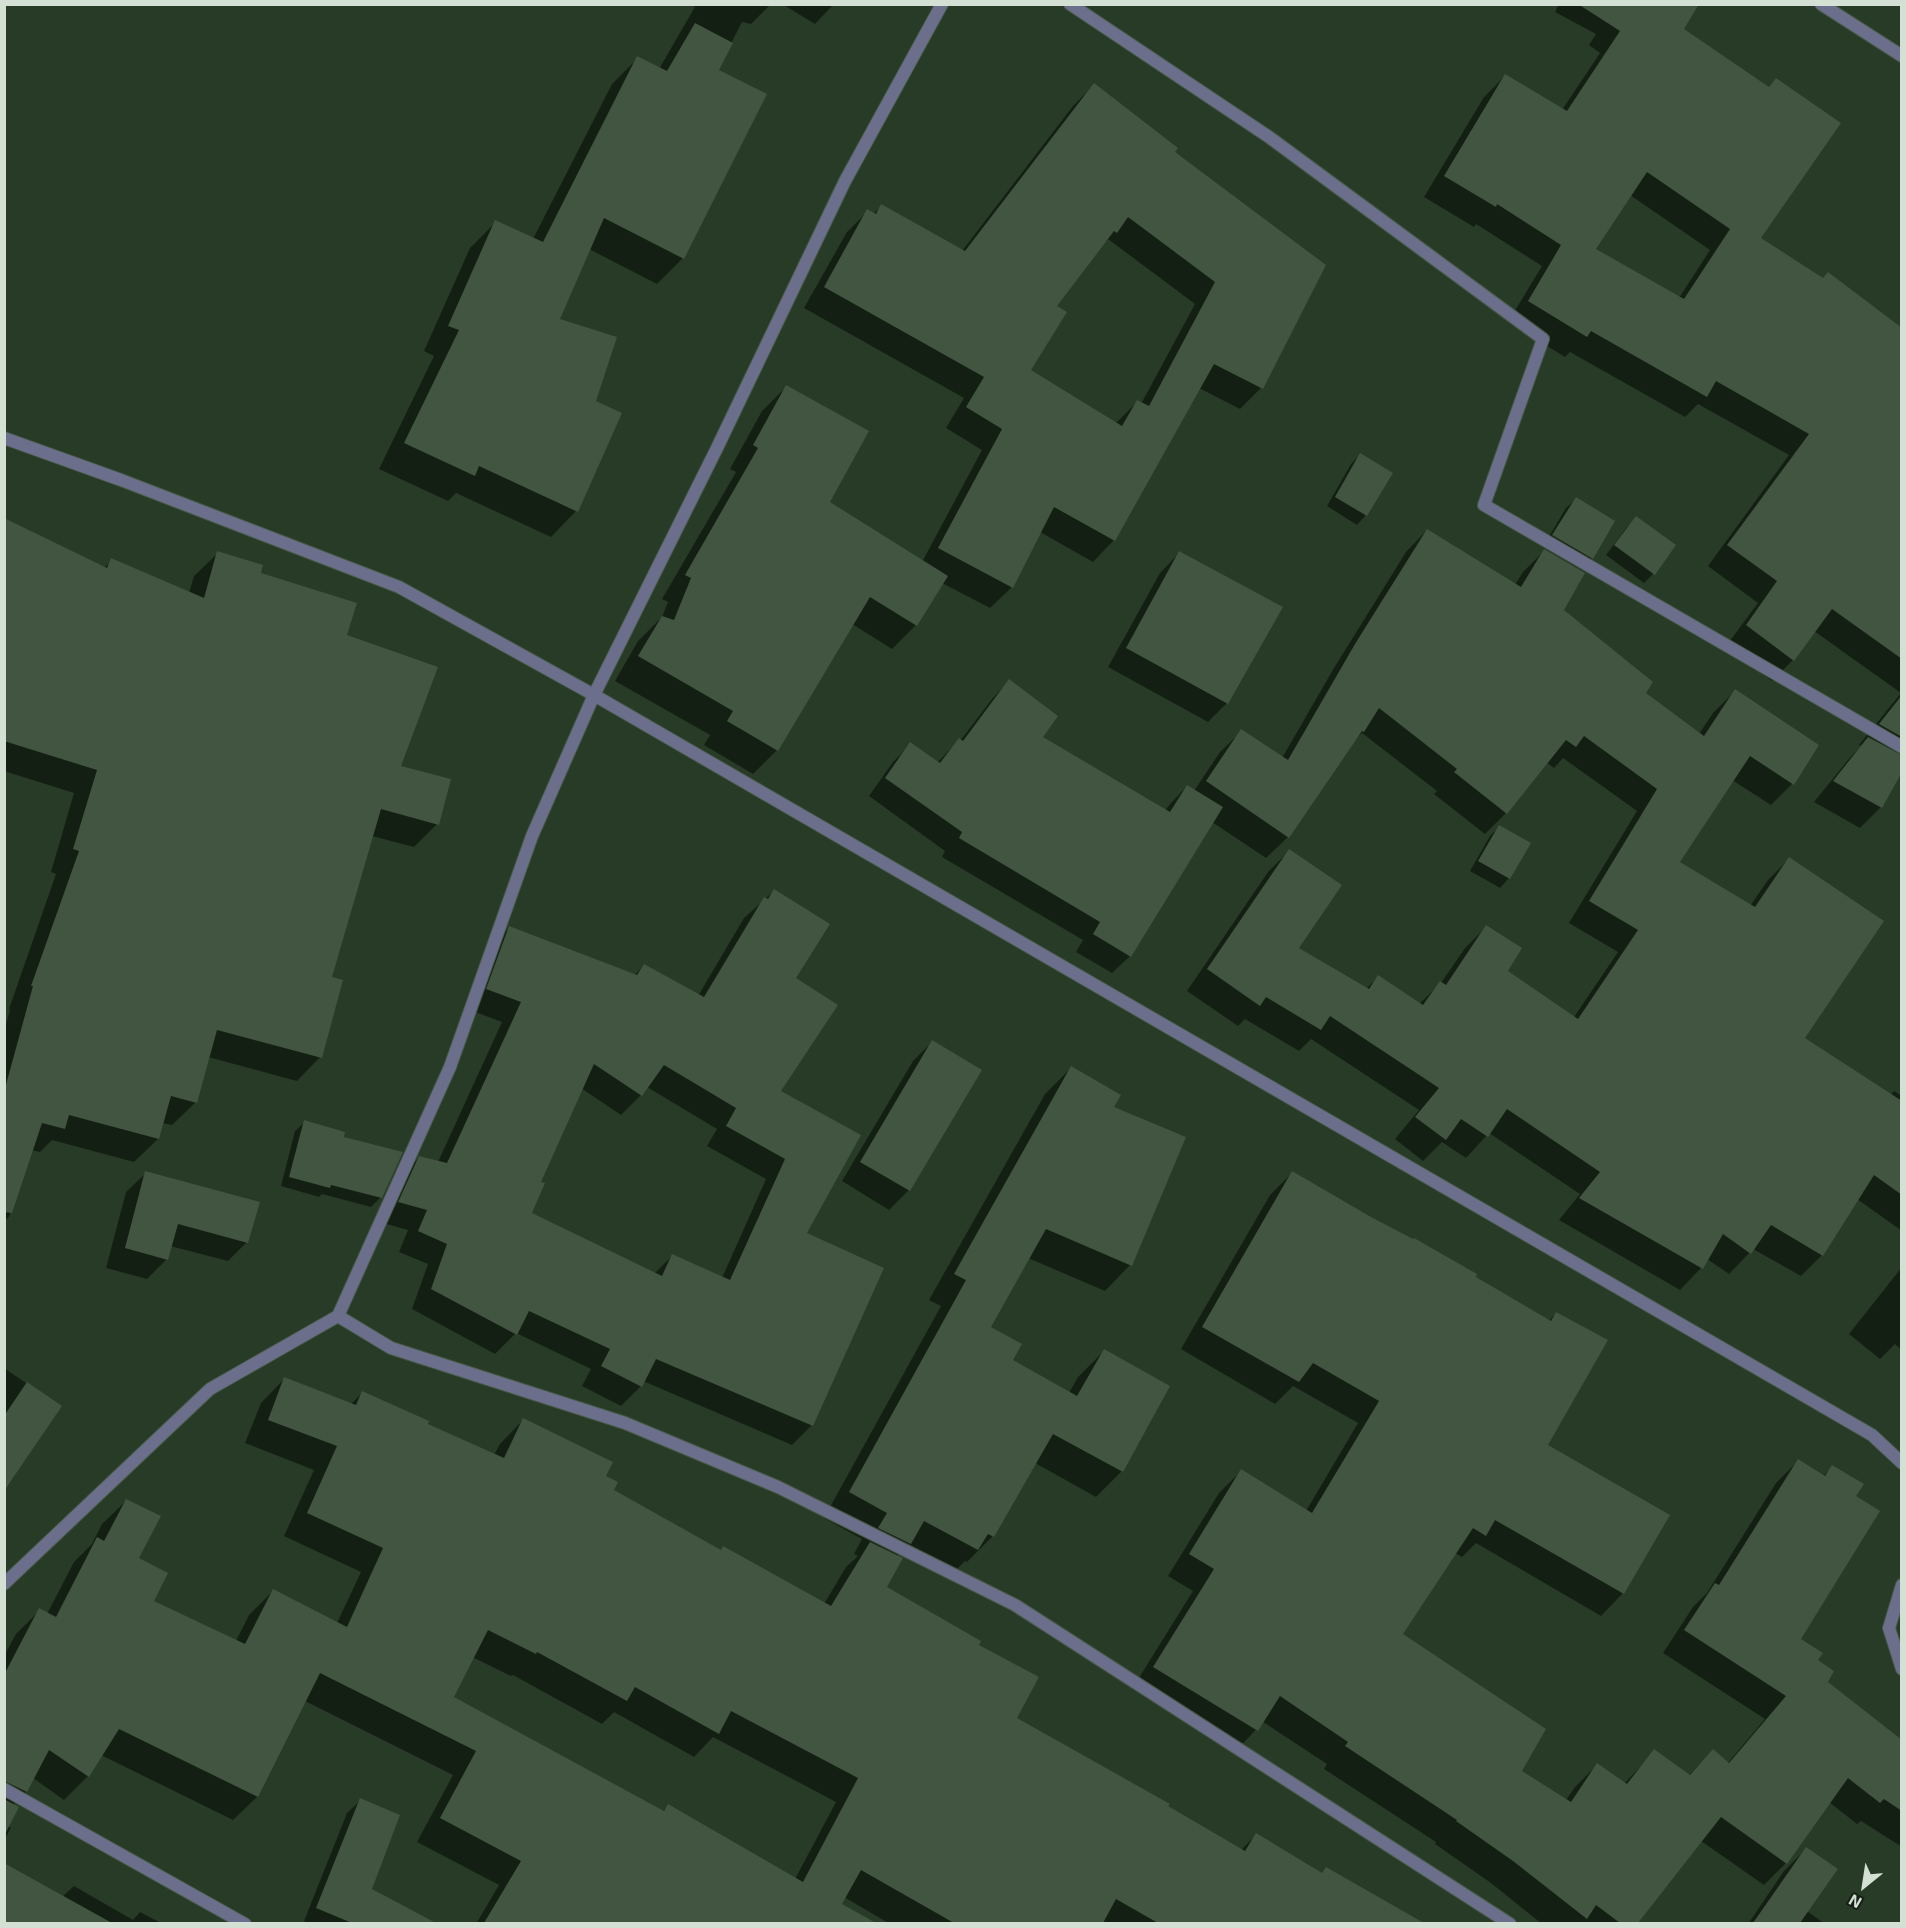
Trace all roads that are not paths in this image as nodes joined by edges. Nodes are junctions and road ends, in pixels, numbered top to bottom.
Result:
1 (942, 4) edge
2 (1070, 4) edge
3 (1821, 4) edge
4 (1902, 56) edge
5 (4, 438) edge
6 (594, 695) junction
7 (1902, 747) edge
8 (338, 1316) junction
9 (1902, 1463) edge
10 (4, 1584) edge
11 (1902, 1585) edge
12 (1902, 1669) edge
13 (4, 1789) edge
14 (245, 1923) edge
15 (1510, 1923) edge

1 - 6 street
2 - 7 street
3 - 4 street
5 - 6 street
6 - 8 street
6 - 9 street
8 - 10 street
8 - 15 street
11 - 12 street
13 - 14 street

